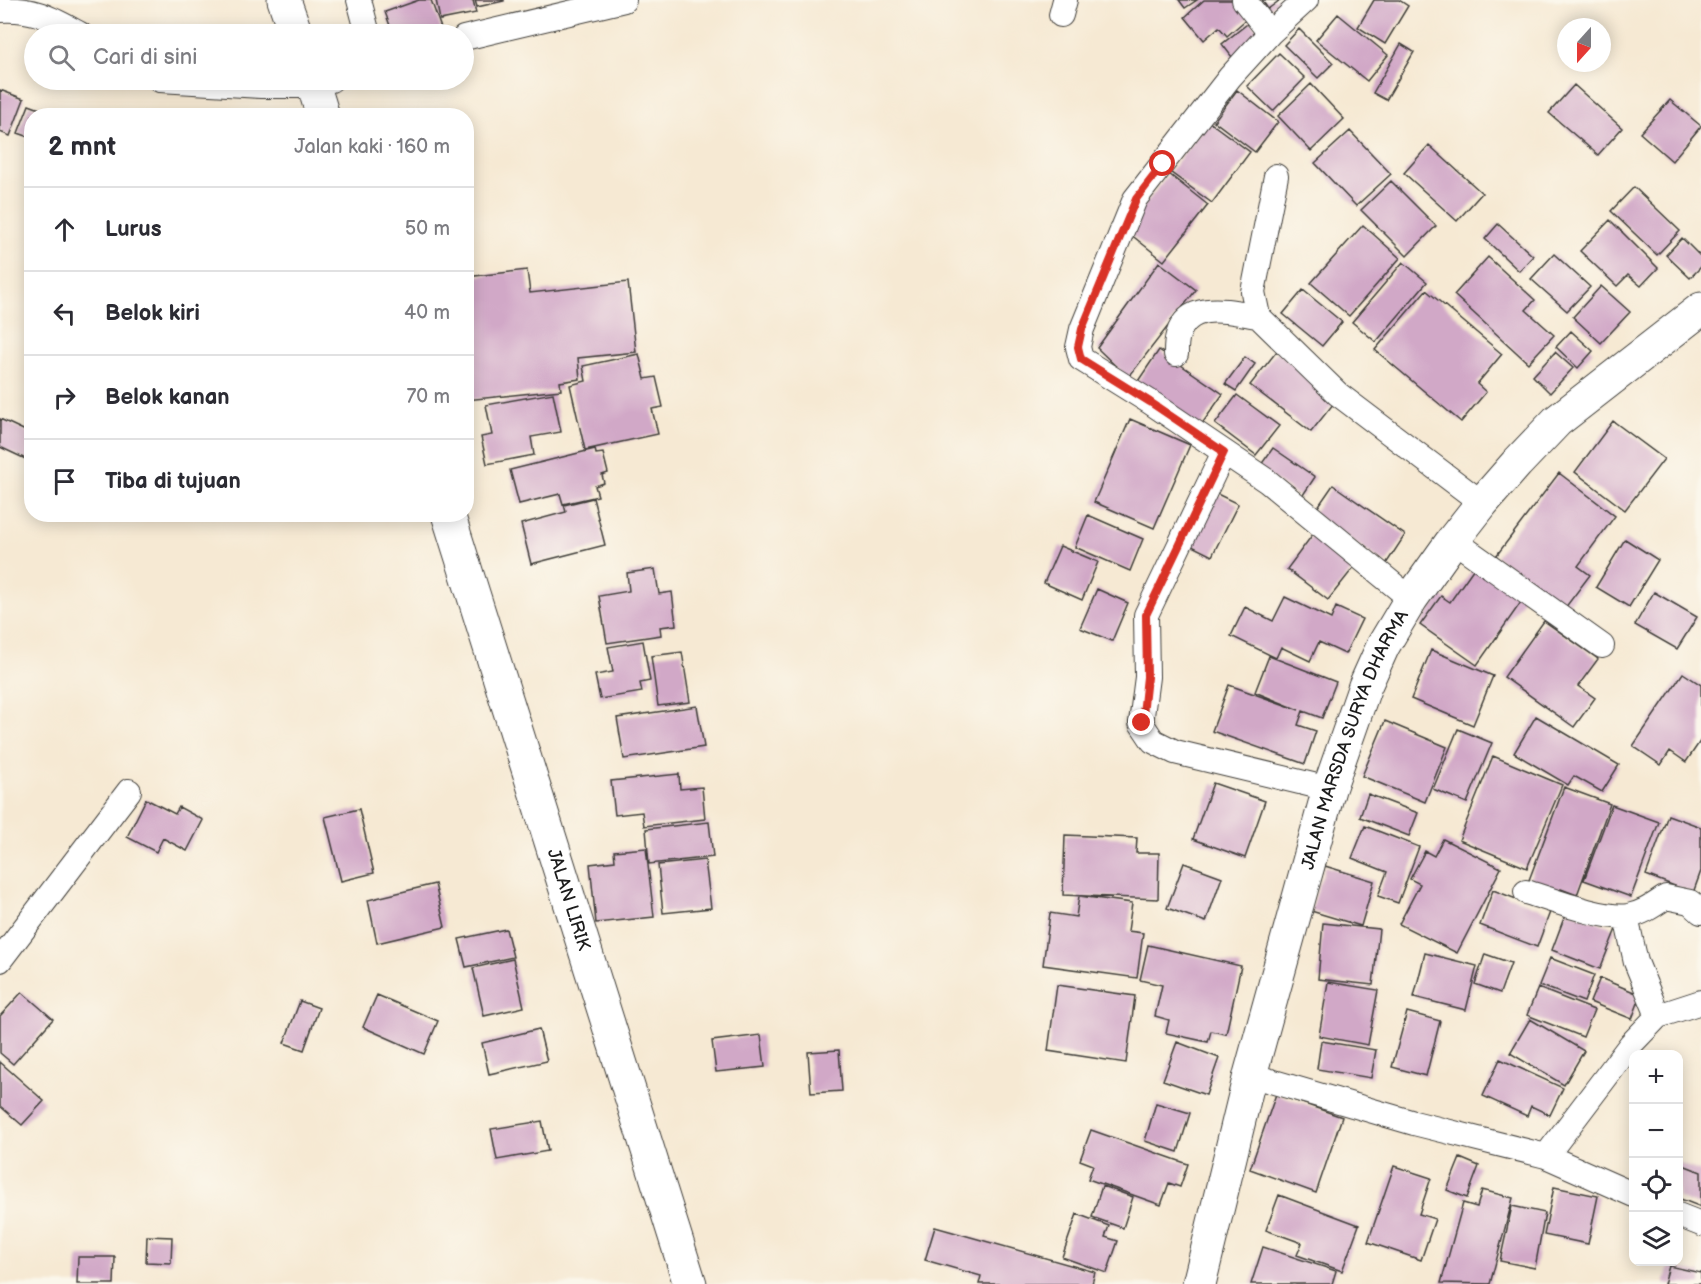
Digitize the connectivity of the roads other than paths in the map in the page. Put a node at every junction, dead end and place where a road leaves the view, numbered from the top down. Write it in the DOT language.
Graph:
graph roads {
  1 [pos="284,0"];
  2 [pos="358,0"];
  3 [pos="624,0"];
  4 [pos="1244,0"];
  5 [pos="1306,0"];
  6 [pos="0,10"];
  7 [pos="60,24"];
  8 [pos="292,24"];
  9 [pos="365,24"];
  10 [pos="1270,33"];
  11 [pos="474,36"];
  12 [pos="1276,176"];
  13 [pos="1258,316"];
  14 [pos="1698,316"];
  15 [pos="1176,354"];
  16 [pos="1224,452"];
  17 [pos="1482,503"];
  18 [pos="451,522"];
  19 [pos="1453,540"];
  20 [pos="1411,599"];
  21 [pos="1602,646"];
  22 [pos="1329,789"];
  23 [pos="129,791"];
  24 [pos="1526,892"];
  25 [pos="1701,912"];
  26 [pos="1626,917"];
  27 [pos="0,960"];
  28 [pos="1701,1002"];
  29 [pos="1658,1016"];
  30 [pos="1250,1075"];
  31 [pos="1546,1156"];
  32 [pos="1629,1193"];
  33 [pos="1683,1217"];
  34 [pos="1701,1224"];
  35 [pos="690,1284"];
  36 [pos="1199,1284"];
  1 -- 8 [label="main road"];
  2 -- 9 [label="street"];
  3 -- 11 [label="street"];
  4 -- 10 [label="street"];
  5 -- 10 [label="street"];
  6 -- 7 [label="street"];
  10 -- 16 [label="street"];
  12 -- 13 [label="street"];
  13 -- 15 [label="street"];
  13 -- 17 [label="street"];
  14 -- 17 [label="main road, JALAN MARSDA SURYA DHARMA"];
  16 -- 20 [label="street"];
  16 -- 22 [label="street"];
  17 -- 19 [label="main road, JALAN MARSDA SURYA DHARMA"];
  18 -- 35 [label="main road, JALAN LIRIK"];
  19 -- 20 [label="main road, JALAN MARSDA SURYA DHARMA"];
  19 -- 21 [label="street"];
  20 -- 22 [label="main road, JALAN MARSDA SURYA DHARMA"];
  22 -- 30 [label="main road, JALAN MARSDA SURYA DHARMA"];
  23 -- 27 [label="street"];
  24 -- 26 [label="street"];
  25 -- 26 [label="street"];
  26 -- 29 [label="street"];
  28 -- 29 [label="street"];
  29 -- 31 [label="street"];
  30 -- 31 [label="street"];
  30 -- 36 [label="main road, JALAN MARSDA SURYA DHARMA"];
  31 -- 32 [label="street"];
  33 -- 34 [label="street"];
}
